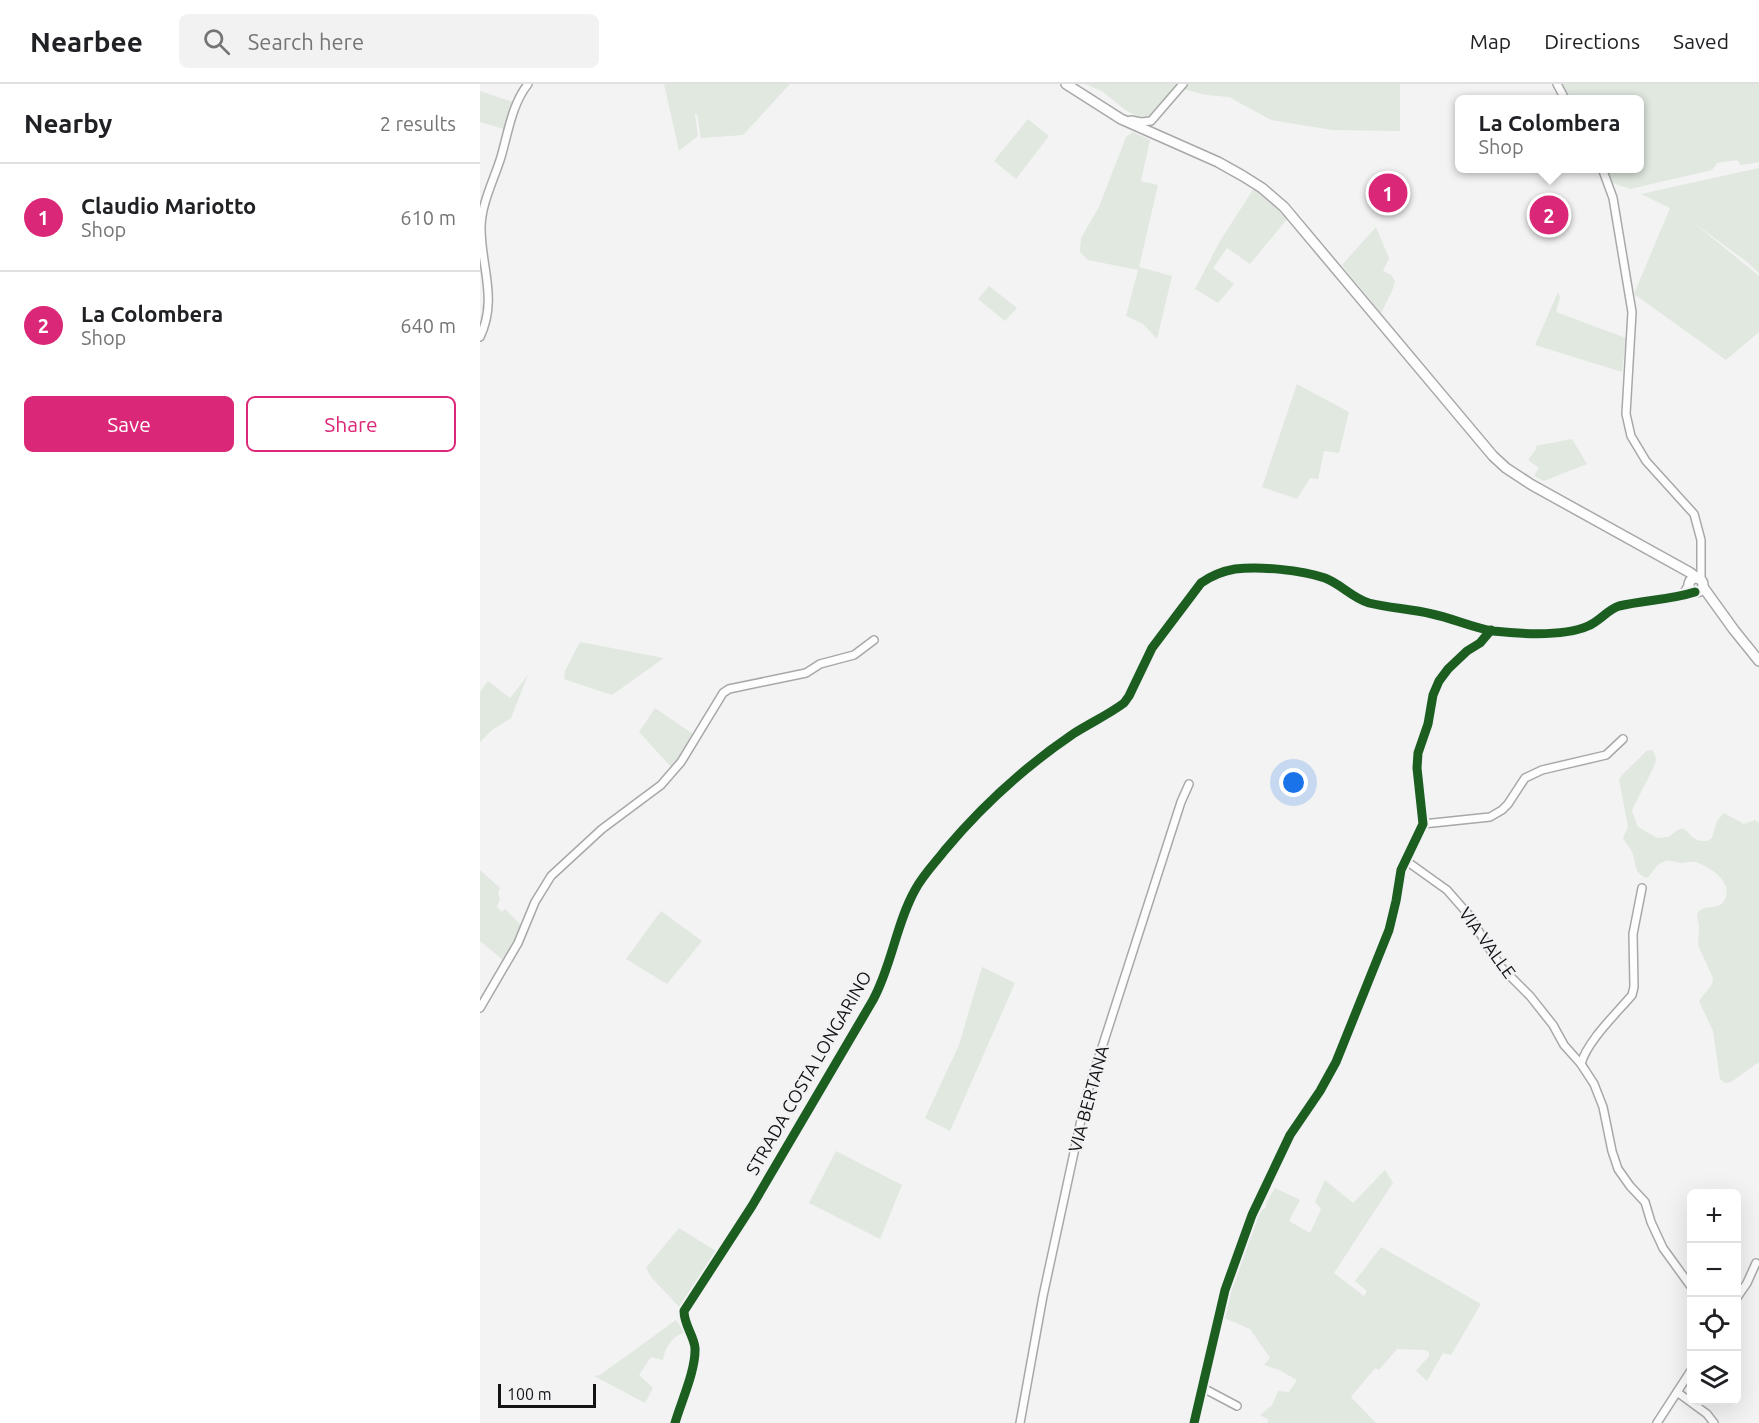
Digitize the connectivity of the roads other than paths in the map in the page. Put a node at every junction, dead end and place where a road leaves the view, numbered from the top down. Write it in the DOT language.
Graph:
graph roads {
  1 [pos="528,84"];
  2 [pos="1066,84"];
  3 [pos="1183,84"];
  4 [pos="1121,119"];
  5 [pos="1604,173"];
  6 [pos="480,337"];
  7 [pos="1696,586"];
  8 [pos="1491,630"];
  9 [pos="873,640"];
  10 [pos="1759,660"];
  11 [pos="1623,740"];
  12 [pos="1189,784"];
  13 [pos="1423,824"];
  14 [pos="1405,860"];
  15 [pos="1642,888"];
  16 [pos="480,1008"];
  17 [pos="1581,1064"];
  18 [pos="1756,1263"];
  19 [pos="1687,1281"];
  20 [pos="1738,1297"];
  21 [pos="1687,1377"];
  22 [pos="1203,1388"];
  23 [pos="1677,1392"];
  24 [pos="1237,1406"];
  25 [pos="675,1423"];
  26 [pos="1020,1423"];
  27 [pos="1194,1423"];
  28 [pos="1657,1423"];
  29 [pos="1714,1423"];
  1 -- 6 [label="street"];
  2 -- 4 [label="street"];
  3 -- 4 [label="street"];
  4 -- 7 [label="street"];
  5 -- 7 [label="street"];
  7 -- 8 [label="street, STRADA COSTA LONGARINO"];
  7 -- 10 [label="street"];
  8 -- 13 [label="street"];
  8 -- 25 [label="street, STRADA COSTA LONGARINO"];
  9 -- 16 [label="street"];
  11 -- 13 [label="street"];
  12 -- 26 [label="street, VIA BERTANA"];
  13 -- 14 [label="street"];
  14 -- 17 [label="street, VIA VALLE"];
  14 -- 22 [label="street"];
  15 -- 17 [label="street"];
  17 -- 19 [label="street, VIA VALLE"];
  18 -- 20 [label="street"];
  21 -- 23 [label="street"];
  22 -- 24 [label="street"];
  22 -- 27 [label="street"];
  23 -- 28 [label="street"];
  23 -- 29 [label="street"];
}
